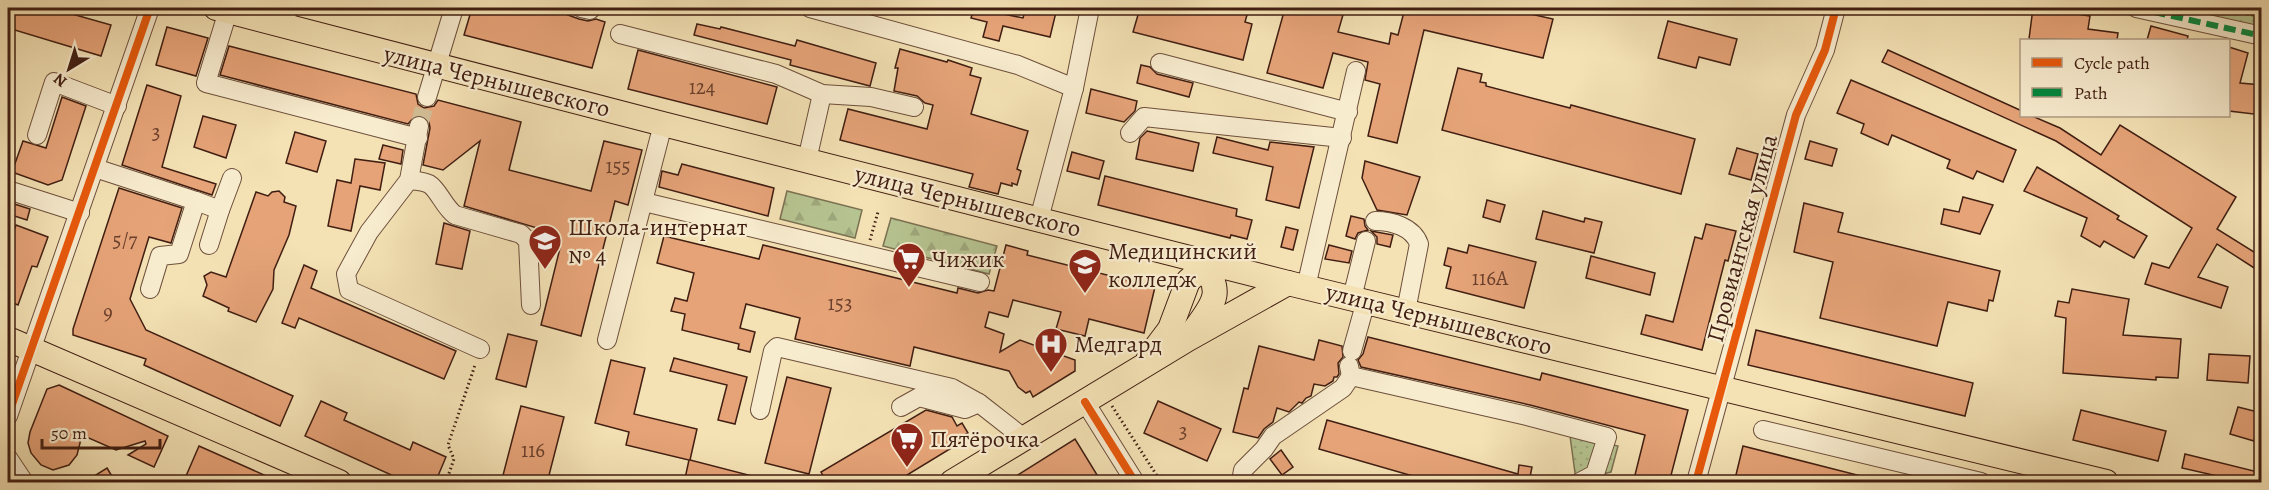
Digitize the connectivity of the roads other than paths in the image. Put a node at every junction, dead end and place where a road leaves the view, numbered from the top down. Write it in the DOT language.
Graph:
graph roads {
  1 [pos="150,8"];
  2 [pos="454,8"];
  3 [pos="810,8"];
  4 [pos="1090,8"];
  5 [pos="1836,8"];
  6 [pos="2136,8"];
  7 [pos="222,9"];
  8 [pos="286,17"];
  9 [pos="620,33"];
  10 [pos="2262,36"];
  11 [pos="1160,63"];
  12 [pos="435,65"];
  13 [pos="1356,71"];
  14 [pos="1074,88"];
  15 [pos="822,93"];
  16 [pos="428,97"];
  17 [pos="117,106"];
  18 [pos="914,107"];
  19 [pos="1348,112"];
  20 [pos="663,124"];
  21 [pos="1130,133"];
  22 [pos="36,135"];
  23 [pos="1342,138"];
  24 [pos="807,160"];
  25 [pos="95,168"];
  26 [pos="232,178"];
  27 [pos="409,180"];
  28 [pos="8,190"];
  29 [pos="196,201"];
  30 [pos="644,202"];
  31 [pos="220,210"];
  32 [pos="80,213"];
  33 [pos="1039,219"];
  34 [pos="1375,221"];
  35 [pos="1366,241"];
  36 [pos="209,245"];
  37 [pos="1212,266"];
  38 [pos="980,282"];
  39 [pos="1297,285"];
  40 [pos="150,289"];
  41 [pos="1359,300"];
  42 [pos="531,305"];
  43 [pos="1406,311"];
  44 [pos="8,339"];
  45 [pos="1188,339"];
  46 [pos="607,340"];
  47 [pos="480,349"];
  48 [pos="32,350"];
  49 [pos="1351,365"];
  50 [pos="1138,370"];
  51 [pos="1720,388"];
  52 [pos="1094,397"];
  53 [pos="979,403"];
  54 [pos="901,407"];
  55 [pos="760,410"];
  56 [pos="8,416"];
  57 [pos="1763,430"];
  58 [pos="1025,439"];
  59 [pos="8,458"];
  60 [pos="1918,475"];
  61 [pos="24,483"];
  62 [pos="339,483"];
  63 [pos="952,483"];
  64 [pos="1135,483"];
  65 [pos="1240,483"];
  66 [pos="1580,483"];
  67 [pos="1696,483"];
  68 [pos="1980,483"];
  69 [pos="2106,483"];
  1 -- 17 [label="street"];
  2 -- 12 [label="street"];
  3 -- 14 [label="street"];
  4 -- 14 [label="street"];
  5 -- 51 [label="street, Провиантская улица"];
  6 -- 10 [label="street"];
  7 -- 8 [label="main road, улица Чернышевского"];
  7 -- 27 [label="street"];
  8 -- 12 [label="main road, улица Чернышевского"];
  9 -- 15 [label="street"];
  11 -- 19 [label="street"];
  12 -- 16 [label="street"];
  12 -- 20 [label="main road, улица Чернышевского"];
  13 -- 19 [label="street"];
  14 -- 33 [label="street"];
  15 -- 18 [label="street"];
  15 -- 24 [label="street"];
  17 -- 22 [label="street"];
  17 -- 25 [label="street"];
  19 -- 23 [label="street"];
  20 -- 24 [label="main road, улица Чернышевского"];
  20 -- 30 [label="street"];
  21 -- 23 [label="street"];
  23 -- 39 [label="street"];
  24 -- 33 [label="main road, улица Чернышевского"];
  25 -- 29 [label="street"];
  25 -- 32 [label="street"];
  26 -- 31 [label="street"];
  27 -- 42 [label="street"];
  27 -- 47 [label="street"];
  28 -- 32 [label="street"];
  29 -- 31 [label="street"];
  29 -- 40 [label="street"];
  30 -- 38 [label="street"];
  30 -- 46 [label="street"];
  31 -- 36 [label="street"];
  32 -- 48 [label="street"];
  33 -- 37 [label="main road, улица Чернышевского"];
  34 -- 43 [label="street"];
  35 -- 41 [label="street"];
  37 -- 39 [label="main road, улица Чернышевского"];
  37 -- 45 [label="main road"];
  37 -- 50 [label="main road"];
  39 -- 41 [label="main road, улица Чернышевского"];
  39 -- 45 [label="main road"];
  41 -- 43 [label="main road, улица Чернышевского"];
  41 -- 49 [label="street"];
  43 -- 51 [label="main road, улица Чернышевского"];
  44 -- 48 [label="main road"];
  45 -- 50 [label="main road"];
  48 -- 56 [label="street"];
  48 -- 62 [label="main road"];
  49 -- 65 [label="street"];
  49 -- 66 [label="street"];
  50 -- 52 [label="main road"];
  51 -- 67 [label="street, Провиантская улица"];
  51 -- 69 [label="main road, улица Чернышевского"];
  52 -- 58 [label="main road"];
  52 -- 64 [label="street"];
  53 -- 54 [label="street"];
  53 -- 55 [label="street"];
  53 -- 58 [label="street"];
  57 -- 60 [label="street"];
  58 -- 63 [label="main road"];
  59 -- 61 [label="street"];
  60 -- 68 [label="street"];
}
